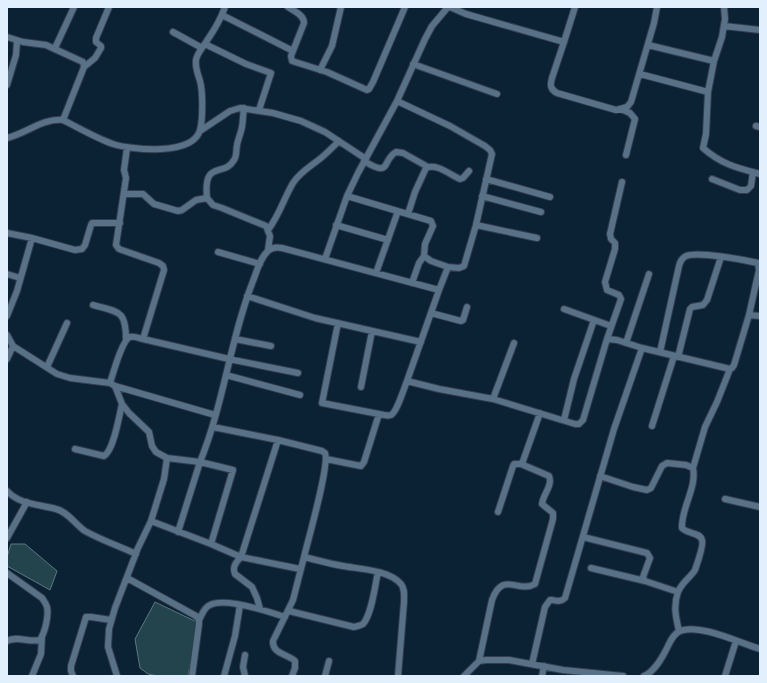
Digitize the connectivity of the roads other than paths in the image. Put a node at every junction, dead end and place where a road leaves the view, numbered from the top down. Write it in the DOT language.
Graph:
graph roads {
  1 [pos="74,7"];
  2 [pos="109,7"];
  3 [pos="225,7"];
  4 [pos="288,7"];
  5 [pos="341,7"];
  6 [pos="405,7"];
  7 [pos="449,7"];
  8 [pos="575,7"];
  9 [pos="657,7"];
  10 [pos="724,7"];
  11 [pos="222,15"];
  12 [pos="724,26"];
  13 [pos="760,30"];
  14 [pos="173,32"];
  15 [pos="7,37"];
  16 [pos="17,41"];
  17 [pos="564,42"];
  18 [pos="648,45"];
  19 [pos="203,46"];
  20 [pos="55,48"];
  21 [pos="293,51"];
  22 [pos="714,61"];
  23 [pos="414,64"];
  24 [pos="84,67"];
  25 [pos="320,70"];
  26 [pos="640,74"];
  27 [pos="7,85"];
  28 [pos="708,92"];
  29 [pos="496,94"];
  30 [pos="397,101"];
  31 [pos="244,108"];
  32 [pos="621,109"];
  33 [pos="259,110"];
  34 [pos="63,120"];
  35 [pos="200,131"];
  36 [pos="7,138"];
  37 [pos="339,141"];
  38 [pos="127,148"];
  39 [pos="626,155"];
  40 [pos="365,160"];
  41 [pos="428,166"];
  42 [pos="469,170"];
  43 [pos="753,172"];
  44 [pos="760,174"];
  45 [pos="486,179"];
  46 [pos="712,179"];
  47 [pos="622,182"];
  48 [pos="124,194"];
  49 [pos="347,196"];
  50 [pos="482,196"];
  51 [pos="550,197"];
  52 [pos="207,198"];
  53 [pos="398,211"];
  54 [pos="541,212"];
  55 [pos="408,214"];
  56 [pos="120,224"];
  57 [pos="336,225"];
  58 [pos="476,225"];
  59 [pos="268,230"];
  60 [pos="7,232"];
  61 [pos="32,238"];
  62 [pos="537,238"];
  63 [pos="388,240"];
  64 [pos="268,250"];
  65 [pos="218,252"];
  66 [pos="424,256"];
  67 [pos="721,257"];
  68 [pos="325,259"];
  69 [pos="260,264"];
  70 [pos="448,266"];
  71 [pos="376,273"];
  72 [pos="7,274"];
  73 [pos="648,274"];
  74 [pos="20,278"];
  75 [pos="412,283"];
  76 [pos="439,290"];
  77 [pos="247,296"];
  78 [pos="93,304"];
  79 [pos="467,307"];
  80 [pos="564,309"];
  81 [pos="431,313"];
  82 [pos="749,315"];
  83 [pos="7,316"];
  84 [pos="760,316"];
  85 [pos="594,320"];
  86 [pos="67,322"];
  87 [pos="338,324"];
  88 [pos="611,326"];
  89 [pos="372,331"];
  90 [pos="7,335"];
  91 [pos="143,339"];
  92 [pos="234,339"];
  93 [pos="607,339"];
  94 [pos="126,340"];
  95 [pos="421,342"];
  96 [pos="514,343"];
  97 [pos="626,343"];
  98 [pos="13,346"];
  99 [pos="271,346"];
  100 [pos="642,348"];
  101 [pos="660,352"];
  102 [pos="676,356"];
  103 [pos="7,359"];
  104 [pos="230,359"];
  105 [pos="47,367"];
  106 [pos="730,369"];
  107 [pos="298,373"];
  108 [pos="226,376"];
  109 [pos="407,381"];
  110 [pos="113,385"];
  111 [pos="361,388"];
  112 [pos="300,395"];
  113 [pos="493,399"];
  114 [pos="122,404"];
  115 [pos="540,413"];
  116 [pos="379,414"];
  117 [pos="215,415"];
  118 [pos="564,420"];
  119 [pos="652,426"];
  120 [pos="213,427"];
  121 [pos="278,440"];
  122 [pos="75,449"];
  123 [pos="167,458"];
  124 [pos="326,459"];
  125 [pos="200,462"];
  126 [pos="521,464"];
  127 [pos="693,468"];
  128 [pos="600,476"];
  129 [pos="7,491"];
  130 [pos="725,499"];
  131 [pos="27,502"];
  132 [pos="760,507"];
  133 [pos="498,512"];
  134 [pos="151,522"];
  135 [pos="178,532"];
  136 [pos="583,537"];
  137 [pos="7,538"];
  138 [pos="211,544"];
  139 [pos="136,554"];
  140 [pos="241,557"];
  141 [pos="304,557"];
  142 [pos="591,568"];
  143 [pos="300,569"];
  144 [pos="378,572"];
  145 [pos="7,573"];
  146 [pos="7,578"];
  147 [pos="127,578"];
  148 [pos="16,580"];
  149 [pos="645,581"];
  150 [pos="678,592"];
  151 [pos="240,605"];
  152 [pos="260,609"];
  153 [pos="289,611"];
  154 [pos="285,617"];
  155 [pos="112,620"];
  156 [pos="199,620"];
  157 [pos="679,631"];
  158 [pos="42,636"];
  159 [pos="7,641"];
  160 [pos="736,641"];
  161 [pos="760,649"];
  162 [pos="246,655"];
  163 [pos="329,661"];
  164 [pos="479,661"];
  165 [pos="532,664"];
  166 [pos="544,666"];
  167 [pos="579,674"];
  168 [pos="32,676"];
  169 [pos="73,676"];
  170 [pos="117,676"];
  171 [pos="192,676"];
  172 [pos="224,676"];
  173 [pos="245,676"];
  174 [pos="292,676"];
  175 [pos="325,676"];
  176 [pos="398,676"];
  177 [pos="464,676"];
  178 [pos="542,676"];
  179 [pos="615,676"];
  180 [pos="623,676"];
  181 [pos="644,676"];
  182 [pos="725,676"];
  1 -- 20 [label="street"];
  2 -- 24 [label="street"];
  3 -- 11 [label="street"];
  4 -- 21 [label="street"];
  5 -- 25 [label="street"];
  6 -- 25 [label="street"];
  7 -- 17 [label="street"];
  7 -- 23 [label="street"];
  8 -- 17 [label="street"];
  9 -- 18 [label="street"];
  10 -- 12 [label="street"];
  11 -- 19 [label="street"];
  11 -- 21 [label="street"];
  12 -- 13 [label="street"];
  12 -- 22 [label="street"];
  14 -- 19 [label="street"];
  15 -- 16 [label="street"];
  16 -- 20 [label="street"];
  16 -- 27 [label="street"];
  17 -- 32 [label="street"];
  18 -- 22 [label="street"];
  18 -- 26 [label="street"];
  19 -- 33 [label="street"];
  19 -- 35 [label="street"];
  20 -- 24 [label="street"];
  21 -- 25 [label="street"];
  22 -- 28 [label="street"];
  23 -- 29 [label="street"];
  23 -- 30 [label="street"];
  24 -- 34 [label="street"];
  26 -- 28 [label="street"];
  26 -- 32 [label="street"];
  28 -- 43 [label="street"];
  30 -- 40 [label="street"];
  30 -- 45 [label="street"];
  31 -- 33 [label="street"];
  31 -- 35 [label="street"];
  31 -- 52 [label="street"];
  32 -- 39 [label="street"];
  33 -- 37 [label="street"];
  34 -- 36 [label="street"];
  34 -- 38 [label="street"];
  35 -- 38 [label="street"];
  37 -- 40 [label="street"];
  37 -- 59 [label="street"];
  38 -- 48 [label="street"];
  40 -- 41 [label="street"];
  40 -- 49 [label="street"];
  41 -- 42 [label="street"];
  41 -- 55 [label="street"];
  43 -- 44 [label="street"];
  43 -- 46 [label="street"];
  45 -- 50 [label="street"];
  45 -- 51 [label="street"];
  47 -- 88 [label="street"];
  48 -- 52 [label="street"];
  48 -- 56 [label="street"];
  49 -- 53 [label="street"];
  49 -- 57 [label="street"];
  50 -- 54 [label="street"];
  50 -- 58 [label="street"];
  52 -- 59 [label="street"];
  53 -- 55 [label="street"];
  53 -- 63 [label="street"];
  55 -- 66 [label="street"];
  56 -- 61 [label="street"];
  56 -- 91 [label="street"];
  57 -- 63 [label="street"];
  57 -- 68 [label="street"];
  58 -- 62 [label="street"];
  58 -- 70 [label="street"];
  59 -- 64 [label="street"];
  60 -- 61 [label="street"];
  61 -- 74 [label="street"];
  63 -- 71 [label="street"];
  64 -- 68 [label="street"];
  64 -- 69 [label="street"];
  65 -- 69 [label="street"];
  66 -- 70 [label="street"];
  66 -- 75 [label="street"];
  67 -- 82 [label="street"];
  67 -- 101 [label="street"];
  67 -- 102 [label="street"];
  68 -- 71 [label="street"];
  69 -- 77 [label="street"];
  70 -- 76 [label="street"];
  71 -- 75 [label="street"];
  72 -- 74 [label="street"];
  73 -- 97 [label="street"];
  74 -- 83 [label="street"];
  75 -- 76 [label="street"];
  76 -- 81 [label="street"];
  77 -- 87 [label="street"];
  77 -- 92 [label="street"];
  78 -- 94 [label="street"];
  79 -- 81 [label="street"];
  80 -- 85 [label="street"];
  81 -- 95 [label="street"];
  82 -- 84 [label="street"];
  82 -- 106 [label="street"];
  85 -- 88 [label="street"];
  85 -- 118 [label="street"];
  86 -- 105 [label="street"];
  87 -- 89 [label="street"];
  87 -- 116 [label="street"];
  88 -- 93 [label="street"];
  89 -- 95 [label="street"];
  89 -- 111 [label="street"];
  90 -- 98 [label="street"];
  91 -- 94 [label="street"];
  91 -- 104 [label="street"];
  92 -- 99 [label="street"];
  92 -- 104 [label="street"];
  93 -- 97 [label="street"];
  93 -- 118 [label="street"];
  94 -- 110 [label="street"];
  95 -- 109 [label="street"];
  96 -- 113 [label="street"];
  97 -- 100 [label="street"];
  98 -- 103 [label="street"];
  98 -- 105 [label="street"];
  100 -- 101 [label="street"];
  100 -- 128 [label="street"];
  101 -- 102 [label="street"];
  102 -- 106 [label="street"];
  102 -- 119 [label="street"];
  104 -- 107 [label="street"];
  104 -- 108 [label="street"];
  105 -- 110 [label="street"];
  106 -- 127 [label="street"];
  108 -- 112 [label="street"];
  108 -- 117 [label="street"];
  109 -- 113 [label="street"];
  109 -- 116 [label="street"];
  110 -- 114 [label="street"];
  110 -- 117 [label="street"];
  113 -- 115 [label="street"];
  114 -- 122 [label="street"];
  114 -- 123 [label="street"];
  115 -- 118 [label="street"];
  115 -- 126 [label="street"];
  116 -- 124 [label="street"];
  117 -- 120 [label="street"];
  120 -- 121 [label="street"];
  120 -- 125 [label="street"];
  121 -- 124 [label="street"];
  121 -- 140 [label="street"];
  123 -- 125 [label="street"];
  123 -- 134 [label="street"];
  124 -- 141 [label="street"];
  125 -- 135 [label="street"];
  125 -- 138 [label="street"];
  126 -- 133 [label="street"];
  126 -- 164 [label="street"];
  127 -- 128 [label="street"];
  127 -- 150 [label="street"];
  128 -- 136 [label="street"];
  129 -- 131 [label="street"];
  130 -- 132 [label="street"];
  131 -- 137 [label="street"];
  131 -- 139 [label="street"];
  134 -- 135 [label="street"];
  134 -- 139 [label="street"];
  135 -- 138 [label="street"];
  136 -- 149 [label="street"];
  136 -- 165 [label="street"];
  138 -- 140 [label="street"];
  139 -- 147 [label="street"];
  140 -- 143 [label="street"];
  140 -- 152 [label="street"];
  141 -- 143 [label="street"];
  141 -- 144 [label="street"];
  142 -- 149 [label="street"];
  143 -- 153 [label="street"];
  144 -- 153 [label="street"];
  144 -- 176 [label="street"];
  145 -- 148 [label="street"];
  146 -- 148 [label="street"];
  147 -- 155 [label="street"];
  147 -- 156 [label="street"];
  148 -- 158 [label="street"];
  149 -- 150 [label="street"];
  150 -- 157 [label="street"];
  151 -- 152 [label="street"];
  151 -- 156 [label="street"];
  151 -- 172 [label="street"];
  152 -- 154 [label="street"];
  153 -- 154 [label="street"];
  154 -- 174 [label="street"];
  155 -- 169 [label="street"];
  155 -- 170 [label="street"];
  156 -- 171 [label="street"];
  157 -- 160 [label="street"];
  157 -- 181 [label="street"];
  158 -- 159 [label="street"];
  158 -- 168 [label="street"];
  160 -- 161 [label="street"];
  160 -- 182 [label="street"];
  162 -- 173 [label="street"];
  163 -- 175 [label="street"];
  164 -- 165 [label="street"];
  164 -- 177 [label="street"];
  165 -- 166 [label="street"];
  166 -- 167 [label="street"];
  166 -- 178 [label="street"];
  167 -- 179 [label="street"];
  179 -- 180 [label="street"];
}
